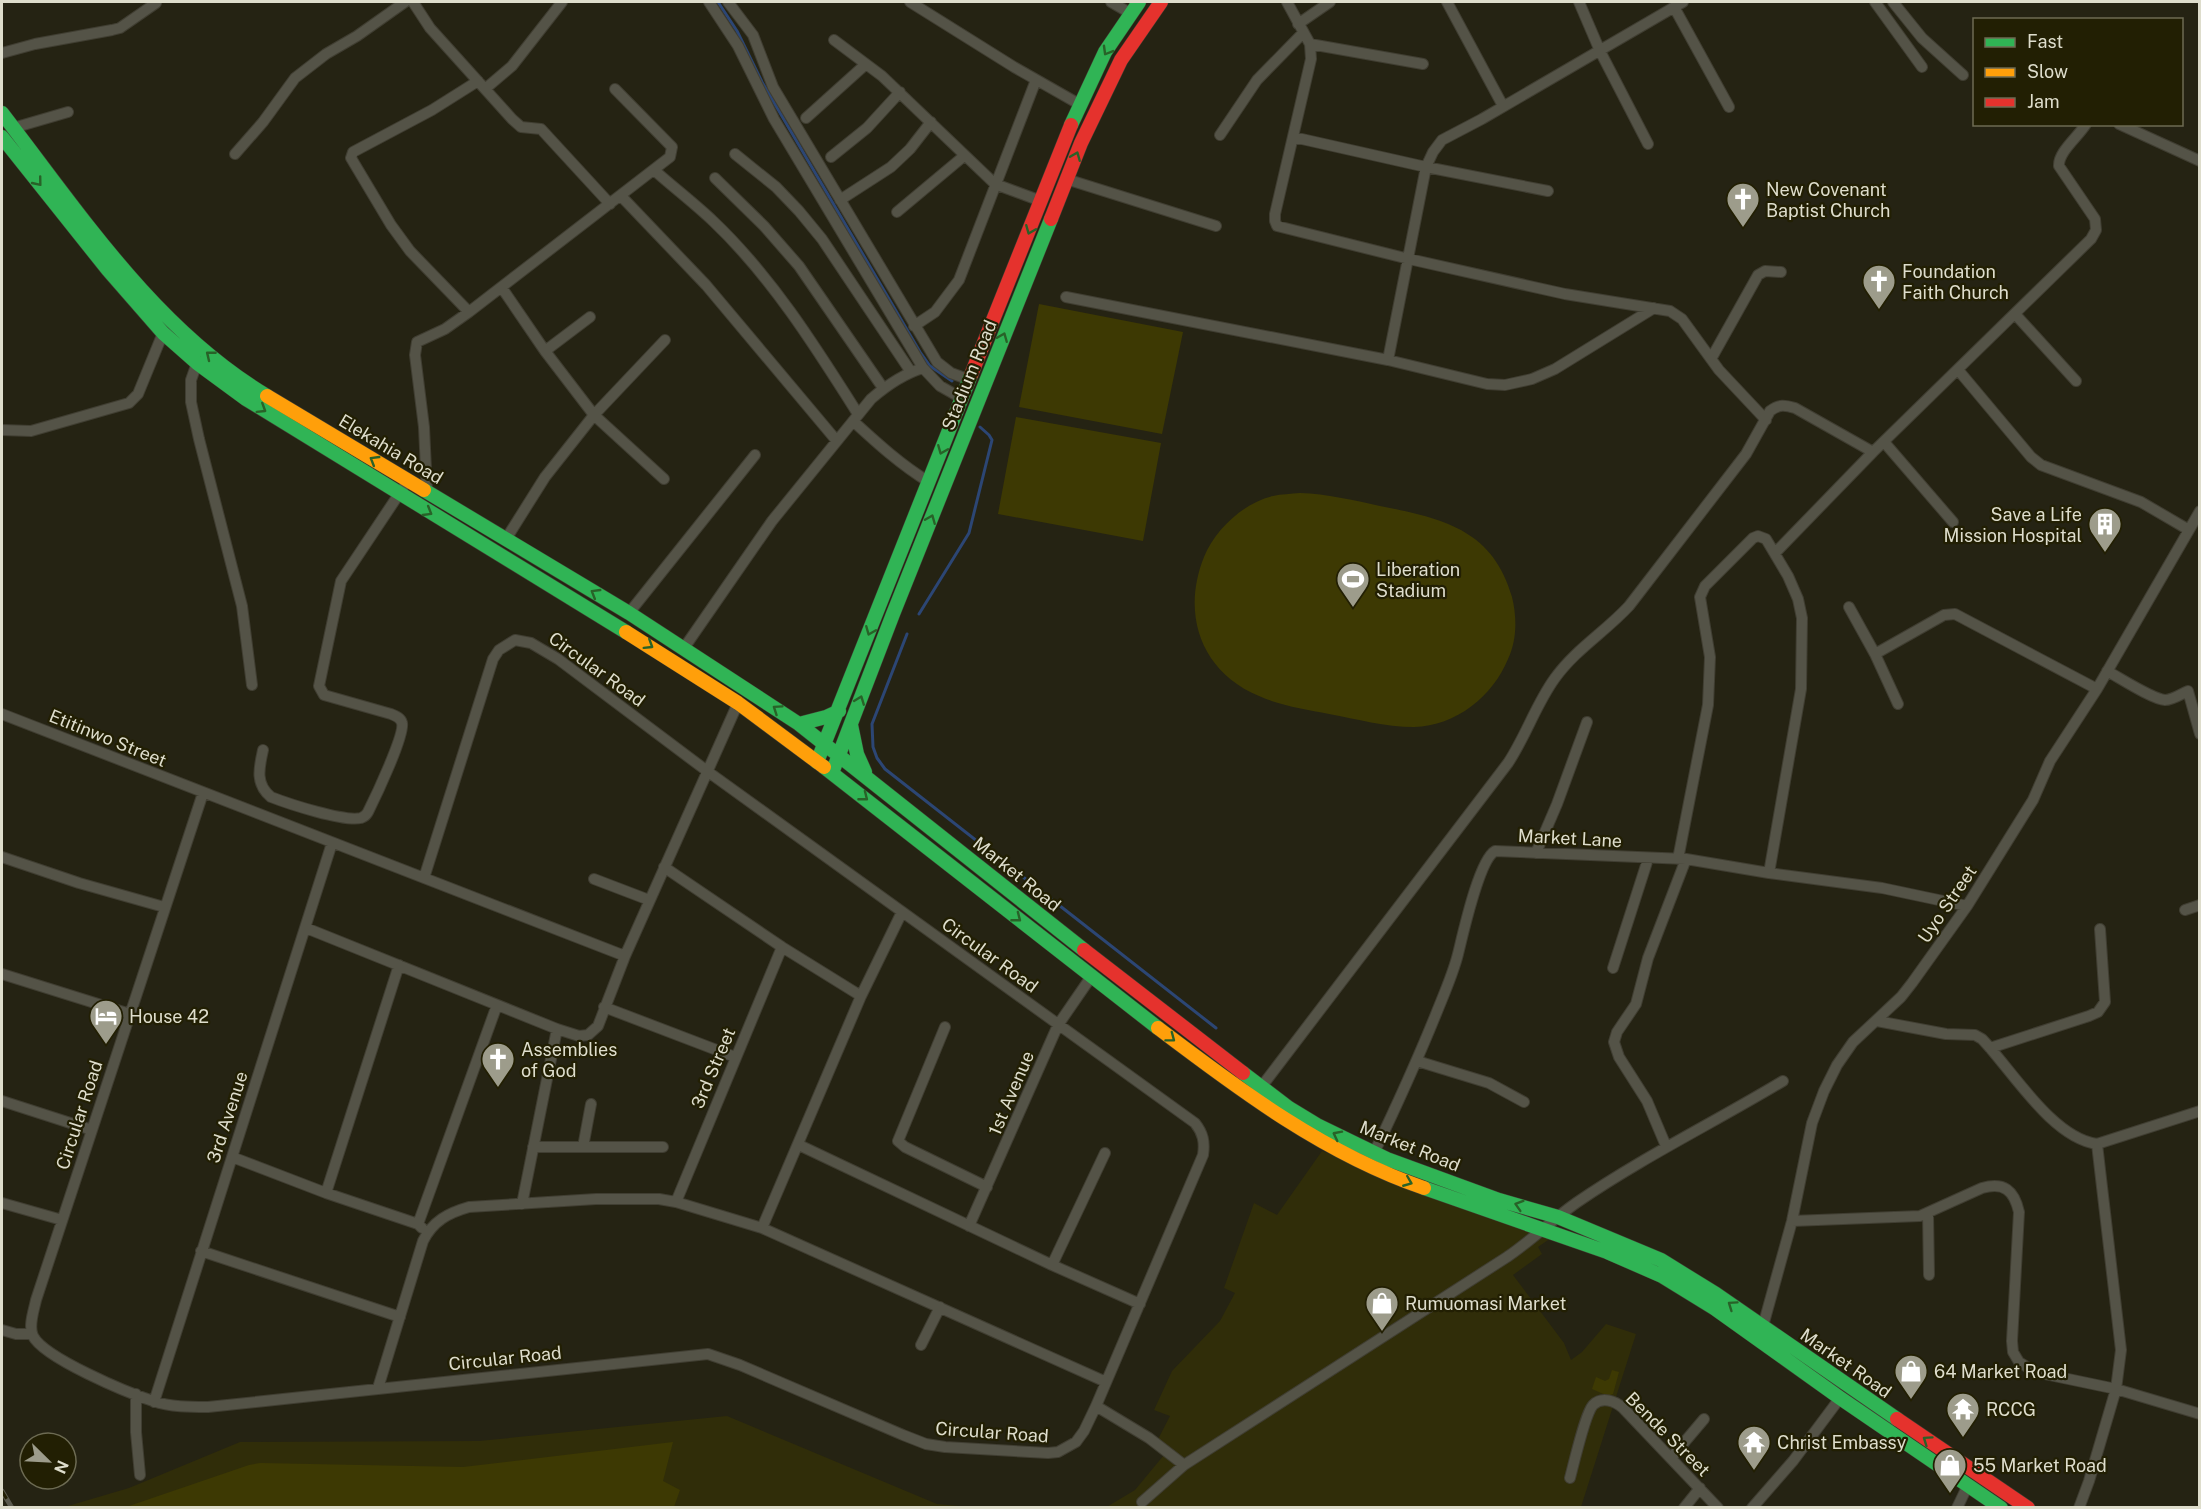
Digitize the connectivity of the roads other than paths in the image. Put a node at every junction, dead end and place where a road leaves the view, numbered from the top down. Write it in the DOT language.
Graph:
graph roads {
  1 [pos="405,2"];
  2 [pos="413,2"];
  3 [pos="562,2"];
  4 [pos="708,2"];
  5 [pos="728,2"];
  6 [pos="910,2"];
  7 [pos="1111,2"];
  8 [pos="1161,2"];
  9 [pos="1287,2"];
  10 [pos="1330,2"];
  11 [pos="1448,2"];
  12 [pos="1579,2"];
  13 [pos="1875,2"];
  14 [pos="1893,2"];
  15 [pos="156,3"];
  16 [pos="1679,4"];
  17 [pos="1134,7"];
  18 [pos="1301,28"];
  19 [pos="834,40"];
  20 [pos="1310,44"];
  21 [pos="1600,51"];
  22 [pos="2,53"];
  23 [pos="866,64"];
  24 [pos="1423,64"];
  25 [pos="1922,67"];
  26 [pos="1963,75"];
  27 [pos="1036,80"];
  28 [pos="482,85"];
  29 [pos="615,89"];
  30 [pos="900,93"];
  31 [pos="1079,104"];
  32 [pos="1503,106"];
  33 [pos="1729,107"];
  34 [pos="68,112"];
  35 [pos="2,113"];
  36 [pos="806,118"];
  37 [pos="931,122"];
  38 [pos="2084,126"];
  39 [pos="2123,126"];
  40 [pos="14,128"];
  41 [pos="1220,135"];
  42 [pos="2,137"];
  43 [pos="1293,137"];
  44 [pos="1648,144"];
  45 [pos="235,154"];
  46 [pos="735,154"];
  47 [pos="964,156"];
  48 [pos="831,157"];
  49 [pos="2199,161"];
  50 [pos="1426,167"];
  51 [pos="654,170"];
  52 [pos="715,178"];
  53 [pos="1066,179"];
  54 [pos="994,184"];
  55 [pos="1548,191"];
  56 [pos="621,196"];
  57 [pos="840,200"];
  58 [pos="1041,201"];
  59 [pos="610,204"];
  60 [pos="897,212"];
  61 [pos="1216,225"];
  62 [pos="1409,259"];
  63 [pos="1781,272"];
  64 [pos="502,288"];
  65 [pos="1066,297"];
  66 [pos="1654,308"];
  67 [pos="469,312"];
  68 [pos="2015,314"];
  69 [pos="590,317"];
  70 [pos="914,326"];
  71 [pos="163,333"];
  72 [pos="664,340"];
  73 [pos="545,351"];
  74 [pos="1711,359"];
  75 [pos="1388,360"];
  76 [pos="197,363"];
  77 [pos="923,368"];
  78 [pos="1959,371"];
  79 [pos="911,372"];
  80 [pos="970,380"];
  81 [pos="2076,381"];
  82 [pos="883,388"];
  83 [pos="963,399"];
  84 [pos="594,415"];
  85 [pos="856,417"];
  86 [pos="1766,420"];
  87 [pos="2,430"];
  88 [pos="836,440"];
  89 [pos="1884,442"];
  90 [pos="1873,452"];
  91 [pos="755,455"];
  92 [pos="664,479"];
  93 [pos="408,480"];
  94 [pos="929,482"];
  95 [pos="427,491"];
  96 [pos="398,494"];
  97 [pos="2199,511"];
  98 [pos="1953,522"];
  99 [pos="2188,530"];
  100 [pos="506,539"];
  101 [pos="1775,554"];
  102 [pos="1849,607"];
  103 [pos="629,613"];
  104 [pos="684,648"];
  105 [pos="1875,654"];
  106 [pos="2107,671"];
  107 [pos="252,685"];
  108 [pos="2097,689"];
  109 [pos="738,703"];
  110 [pos="1898,704"];
  111 [pos="839,711"];
  112 [pos="2,714"];
  113 [pos="1587,722"];
  114 [pos="799,724"];
  115 [pos="851,725"];
  116 [pos="2199,734"];
  117 [pos="825,743"];
  118 [pos="263,750"];
  119 [pos="840,755"];
  120 [pos="818,762"];
  121 [pos="707,771"];
  122 [pos="832,773"];
  123 [pos="867,776"];
  124 [pos="203,793"];
  125 [pos="332,843"];
  126 [pos="1536,853"];
  127 [pos="2,857"];
  128 [pos="1648,859"];
  129 [pos="1682,859"];
  130 [pos="664,867"];
  131 [pos="1769,873"];
  132 [pos="424,878"];
  133 [pos="594,879"];
  134 [pos="650,900"];
  135 [pos="2199,905"];
  136 [pos="1967,906"];
  137 [pos="164,907"];
  138 [pos="2185,910"];
  139 [pos="902,912"];
  140 [pos="306,928"];
  141 [pos="2100,928"];
  142 [pos="782,947"];
  143 [pos="625,956"];
  144 [pos="399,965"];
  145 [pos="1613,968"];
  146 [pos="2,974"];
  147 [pos="1091,977"];
  148 [pos="861,996"];
  149 [pos="497,1005"];
  150 [pos="604,1007"];
  151 [pos="130,1014"];
  152 [pos="1876,1021"];
  153 [pos="1058,1025"];
  154 [pos="945,1027"];
  155 [pos="557,1029"];
  156 [pos="1990,1048"];
  157 [pos="735,1057"];
  158 [pos="1417,1061"];
  159 [pos="1783,1081"];
  160 [pos="1262,1086"];
  161 [pos="1241,1091"];
  162 [pos="2,1101"];
  163 [pos="1524,1102"];
  164 [pos="591,1104"];
  165 [pos="2199,1111"];
  166 [pos="92,1130"];
  167 [pos="2097,1144"];
  168 [pos="799,1145"];
  169 [pos="1666,1146"];
  170 [pos="533,1147"];
  171 [pos="583,1147"];
  172 [pos="663,1147"];
  173 [pos="1105,1153"];
  174 [pos="1374,1153"];
  175 [pos="232,1157"];
  176 [pos="987,1187"];
  177 [pos="326,1193"];
  178 [pos="676,1202"];
  179 [pos="2,1203"];
  180 [pos="522,1204"];
  181 [pos="1928,1213"];
  182 [pos="1558,1217"];
  183 [pos="62,1220"];
  184 [pos="1792,1221"];
  185 [pos="418,1224"];
  186 [pos="969,1226"];
  187 [pos="762,1228"];
  188 [pos="1545,1229"];
  189 [pos="427,1233"];
  190 [pos="201,1251"];
  191 [pos="1052,1265"];
  192 [pos="1929,1275"];
  193 [pos="1140,1304"];
  194 [pos="940,1307"];
  195 [pos="400,1317"];
  196 [pos="1763,1326"];
  197 [pos="2,1330"];
  198 [pos="32,1334"];
  199 [pos="921,1345"];
  200 [pos="1106,1382"];
  201 [pos="378,1388"];
  202 [pos="2116,1389"];
  203 [pos="136,1394"];
  204 [pos="1840,1398"];
  205 [pos="154,1402"];
  206 [pos="1096,1406"];
  207 [pos="2199,1414"];
  208 [pos="1704,1419"];
  209 [pos="1671,1458"];
  210 [pos="1184,1465"];
  211 [pos="140,1475"];
  212 [pos="1569,1478"];
  213 [pos="1968,1485"];
  214 [pos="1700,1488"];
  215 [pos="1142,1502"];
  216 [pos="1684,1508"];
  217 [pos="1718,1508"];
  218 [pos="1752,1508"];
  219 [pos="1957,1508"];
  220 [pos="2001,1508"];
  221 [pos="2028,1508"];
  222 [pos="2079,1508"];
  1 -- 45 [label="street"];
  2 -- 28 [label="street"];
  3 -- 28 [label="street"];
  4 -- 77 [label="street"];
  5 -- 57 [label="street"];
  6 -- 27 [label="street"];
  7 -- 17 [label="street"];
  53 -- 8 [label="main road, Stadium Road, one-way"];
  9 -- 18 [label="street"];
  10 -- 18 [label="street"];
  11 -- 32 [label="street"];
  12 -- 21 [label="street"];
  13 -- 25 [label="street"];
  14 -- 26 [label="street"];
  15 -- 22 [label="street"];
  16 -- 21 [label="street"];
  16 -- 33 [label="street"];
  17 -- 31 [label="main road, Stadium Road, one-way"];
  18 -- 20 [label="street"];
  18 -- 41 [label="street"];
  19 -- 23 [label="street"];
  20 -- 24 [label="street"];
  20 -- 43 [label="street"];
  21 -- 32 [label="street"];
  21 -- 44 [label="street"];
  23 -- 30 [label="street"];
  23 -- 36 [label="street"];
  27 -- 31 [label="street"];
  27 -- 54 [label="street"];
  28 -- 59 [label="street"];
  28 -- 67 [label="street"];
  29 -- 51 [label="street"];
  30 -- 37 [label="street"];
  30 -- 48 [label="street"];
  31 -- 58 [label="main road, Stadium Road"];
  32 -- 50 [label="street"];
  34 -- 40 [label="street"];
  35 -- 40 [label="main road, Elekahia Road"];
  37 -- 47 [label="street"];
  37 -- 57 [label="street"];
  38 -- 68 [label="street"];
  39 -- 49 [label="street"];
  93 -- 40 [label="main road, Elekahia Road, one-way"];
  42 -- 71 [label="main road, Elekahia Road, one-way"];
  43 -- 50 [label="street"];
  43 -- 62 [label="street"];
  46 -- 79 [label="street"];
  47 -- 54 [label="street"];
  47 -- 60 [label="street"];
  50 -- 55 [label="street"];
  50 -- 62 [label="street"];
  51 -- 56 [label="street"];
  51 -- 85 [label="street"];
  52 -- 82 [label="street"];
  53 -- 61 [label="street"];
  115 -- 53 [label="main road, Stadium Road, one-way"];
  54 -- 58 [label="street"];
  54 -- 70 [label="street"];
  56 -- 59 [label="street"];
  56 -- 88 [label="street"];
  57 -- 70 [label="street"];
  58 -- 80 [label="main road, Stadium Road, one-way"];
  59 -- 64 [label="street"];
  62 -- 66 [label="street"];
  62 -- 75 [label="street"];
  63 -- 74 [label="street"];
  64 -- 67 [label="street"];
  64 -- 73 [label="street"];
  65 -- 75 [label="street"];
  66 -- 74 [label="street"];
  66 -- 75 [label="street"];
  67 -- 95 [label="street"];
  68 -- 78 [label="street"];
  68 -- 81 [label="street"];
  69 -- 73 [label="street"];
  70 -- 80 [label="street"];
  71 -- 76 [label="main road, Elekahia Road"];
  71 -- 87 [label="street"];
  72 -- 84 [label="street"];
  73 -- 84 [label="street"];
  74 -- 86 [label="street"];
  76 -- 96 [label="main road, Elekahia Road, one-way"];
  76 -- 107 [label="street"];
  77 -- 79 [label="street"];
  77 -- 83 [label="street"];
  78 -- 89 [label="street"];
  78 -- 99 [label="street"];
  79 -- 82 [label="street"];
  80 -- 83 [label="main road, Stadium Road"];
  82 -- 85 [label="street"];
  83 -- 94 [label="main road, Stadium Road, one-way"];
  84 -- 92 [label="street"];
  84 -- 100 [label="street"];
  85 -- 88 [label="street"];
  85 -- 94 [label="street"];
  86 -- 90 [label="street"];
  86 -- 160 [label="street"];
  88 -- 104 [label="street"];
  89 -- 90 [label="street"];
  89 -- 98 [label="street"];
  90 -- 101 [label="street"];
  91 -- 103 [label="street"];
  93 -- 95 [label="main road, Elekahia Road"];
  93 -- 96 [label="street"];
  94 -- 111 [label="main road, Stadium Road, one-way"];
  95 -- 100 [label="main road, Elekahia Road"];
  96 -- 109 [label="main road, Elekahia Road, one-way"];
  96 -- 118 [label="street"];
  97 -- 99 [label="street, Uyo Street"];
  99 -- 106 [label="street, Uyo Street"];
  103 -- 100 [label="main road, Elekahia Road, one-way"];
  101 -- 129 [label="street"];
  101 -- 131 [label="street"];
  102 -- 105 [label="street"];
  103 -- 104 [label="main road, Elekahia Road"];
  114 -- 104 [label="main road, Elekahia Road, one-way"];
  105 -- 108 [label="street"];
  105 -- 110 [label="street"];
  106 -- 108 [label="street, Uyo Street"];
  106 -- 116 [label="street"];
  108 -- 136 [label="street, Uyo Street"];
  109 -- 120 [label="main road, Elekahia Road"];
  109 -- 121 [label="street"];
  111 -- 114 [label="main road"];
  111 -- 117 [label="main road, Stadium Road"];
  112 -- 124 [label="street, Etitinwo Street"];
  113 -- 126 [label="street"];
  114 -- 117 [label="main road, Elekahia Road"];
  115 -- 119 [label="main road, Stadium Road"];
  115 -- 123 [label="main road"];
  117 -- 119 [label="main road, Market Road"];
  117 -- 120 [label="main road, Stadium Road"];
  119 -- 122 [label="main road, Stadium Road"];
  119 -- 123 [label="main road, Market Road"];
  120 -- 122 [label="main road, Market Road"];
  121 -- 130 [label="street"];
  121 -- 132 [label="street, Circular Road"];
  121 -- 139 [label="street, Circular Road"];
  122 -- 147 [label="main road, Market Road, one-way"];
  123 -- 160 [label="main road, Market Road"];
  124 -- 125 [label="street, Etitinwo Street"];
  124 -- 137 [label="street, Circular Road"];
  125 -- 132 [label="street, Etitinwo Street"];
  125 -- 140 [label="street, 3rd Avenue"];
  126 -- 128 [label="street, Market Lane"];
  126 -- 158 [label="street, Market Lane"];
  127 -- 137 [label="street"];
  128 -- 129 [label="street, Market Lane"];
  128 -- 145 [label="street"];
  129 -- 131 [label="street, Market Lane"];
  129 -- 169 [label="street"];
  130 -- 134 [label="street"];
  130 -- 142 [label="street"];
  131 -- 136 [label="street, Market Lane"];
  132 -- 143 [label="street, Etitinwo Street"];
  133 -- 134 [label="street"];
  134 -- 143 [label="street"];
  135 -- 138 [label="street"];
  136 -- 152 [label="street, Uyo Street"];
  137 -- 151 [label="street, Circular Road"];
  139 -- 148 [label="street"];
  139 -- 153 [label="street, Circular Road"];
  140 -- 144 [label="street"];
  140 -- 175 [label="street, 3rd Avenue"];
  141 -- 156 [label="street"];
  142 -- 148 [label="street"];
  142 -- 157 [label="street, 3rd Street"];
  143 -- 150 [label="street"];
  144 -- 149 [label="street"];
  144 -- 177 [label="street"];
  146 -- 151 [label="street"];
  147 -- 153 [label="street, 1st Avenue"];
  147 -- 161 [label="main road, Market Road, one-way"];
  148 -- 168 [label="street"];
  149 -- 155 [label="street"];
  149 -- 185 [label="street"];
  150 -- 155 [label="street"];
  150 -- 157 [label="street"];
  151 -- 166 [label="street, Circular Road"];
  152 -- 156 [label="street"];
  152 -- 184 [label="street, Uyo Street"];
  153 -- 176 [label="street, 1st Avenue"];
  153 -- 193 [label="street, Circular Road"];
  154 -- 176 [label="street"];
  155 -- 170 [label="street"];
  156 -- 167 [label="street"];
  157 -- 178 [label="street, 3rd Street"];
  158 -- 163 [label="street"];
  158 -- 174 [label="street, Market Lane"];
  159 -- 169 [label="street"];
  160 -- 161 [label="street"];
  174 -- 160 [label="main road, Market Road, one-way"];
  161 -- 188 [label="main road, Market Road, one-way"];
  162 -- 166 [label="street"];
  164 -- 171 [label="street"];
  165 -- 167 [label="street"];
  166 -- 183 [label="street, Circular Road"];
  167 -- 202 [label="street"];
  168 -- 186 [label="street"];
  168 -- 187 [label="street"];
  169 -- 182 [label="street"];
  170 -- 171 [label="street"];
  170 -- 180 [label="street"];
  171 -- 172 [label="street"];
  173 -- 191 [label="street"];
  182 -- 174 [label="main road, Market Road, one-way"];
  175 -- 177 [label="street"];
  175 -- 190 [label="street, 3rd Avenue"];
  176 -- 186 [label="street, 1st Avenue"];
  177 -- 185 [label="street"];
  178 -- 180 [label="street"];
  178 -- 187 [label="street"];
  179 -- 183 [label="street"];
  180 -- 189 [label="street"];
  181 -- 184 [label="street"];
  181 -- 192 [label="street"];
  181 -- 202 [label="street"];
  182 -- 188 [label="street"];
  196 -- 182 [label="main road, Market Road, one-way"];
  183 -- 198 [label="street, Circular Road"];
  184 -- 196 [label="street, Uyo Street"];
  185 -- 189 [label="street"];
  186 -- 191 [label="street"];
  187 -- 194 [label="street"];
  188 -- 204 [label="main road, Market Road"];
  188 -- 210 [label="street"];
  189 -- 195 [label="street"];
  190 -- 195 [label="street"];
  190 -- 205 [label="street, 3rd Avenue"];
  191 -- 193 [label="street"];
  193 -- 200 [label="street, Circular Road"];
  194 -- 199 [label="street"];
  194 -- 200 [label="street"];
  195 -- 201 [label="street"];
  221 -- 196 [label="main road, Market Road, one-way"];
  197 -- 198 [label="street"];
  198 -- 203 [label="street, Circular Road"];
  200 -- 206 [label="street, Circular Road"];
  201 -- 205 [label="street, Circular Road"];
  201 -- 206 [label="street, Circular Road"];
  202 -- 207 [label="street"];
  202 -- 222 [label="street"];
  203 -- 205 [label="street, Circular Road"];
  203 -- 211 [label="street"];
  204 -- 213 [label="main road, Market Road"];
  204 -- 218 [label="street"];
  206 -- 210 [label="street"];
  208 -- 209 [label="street"];
  209 -- 212 [label="street, Bende Street"];
  209 -- 214 [label="street, Bende Street"];
  210 -- 215 [label="street"];
  213 -- 219 [label="street"];
  213 -- 220 [label="main road, Market Road"];
  214 -- 216 [label="street"];
  214 -- 217 [label="street, Bende Street"];
}
